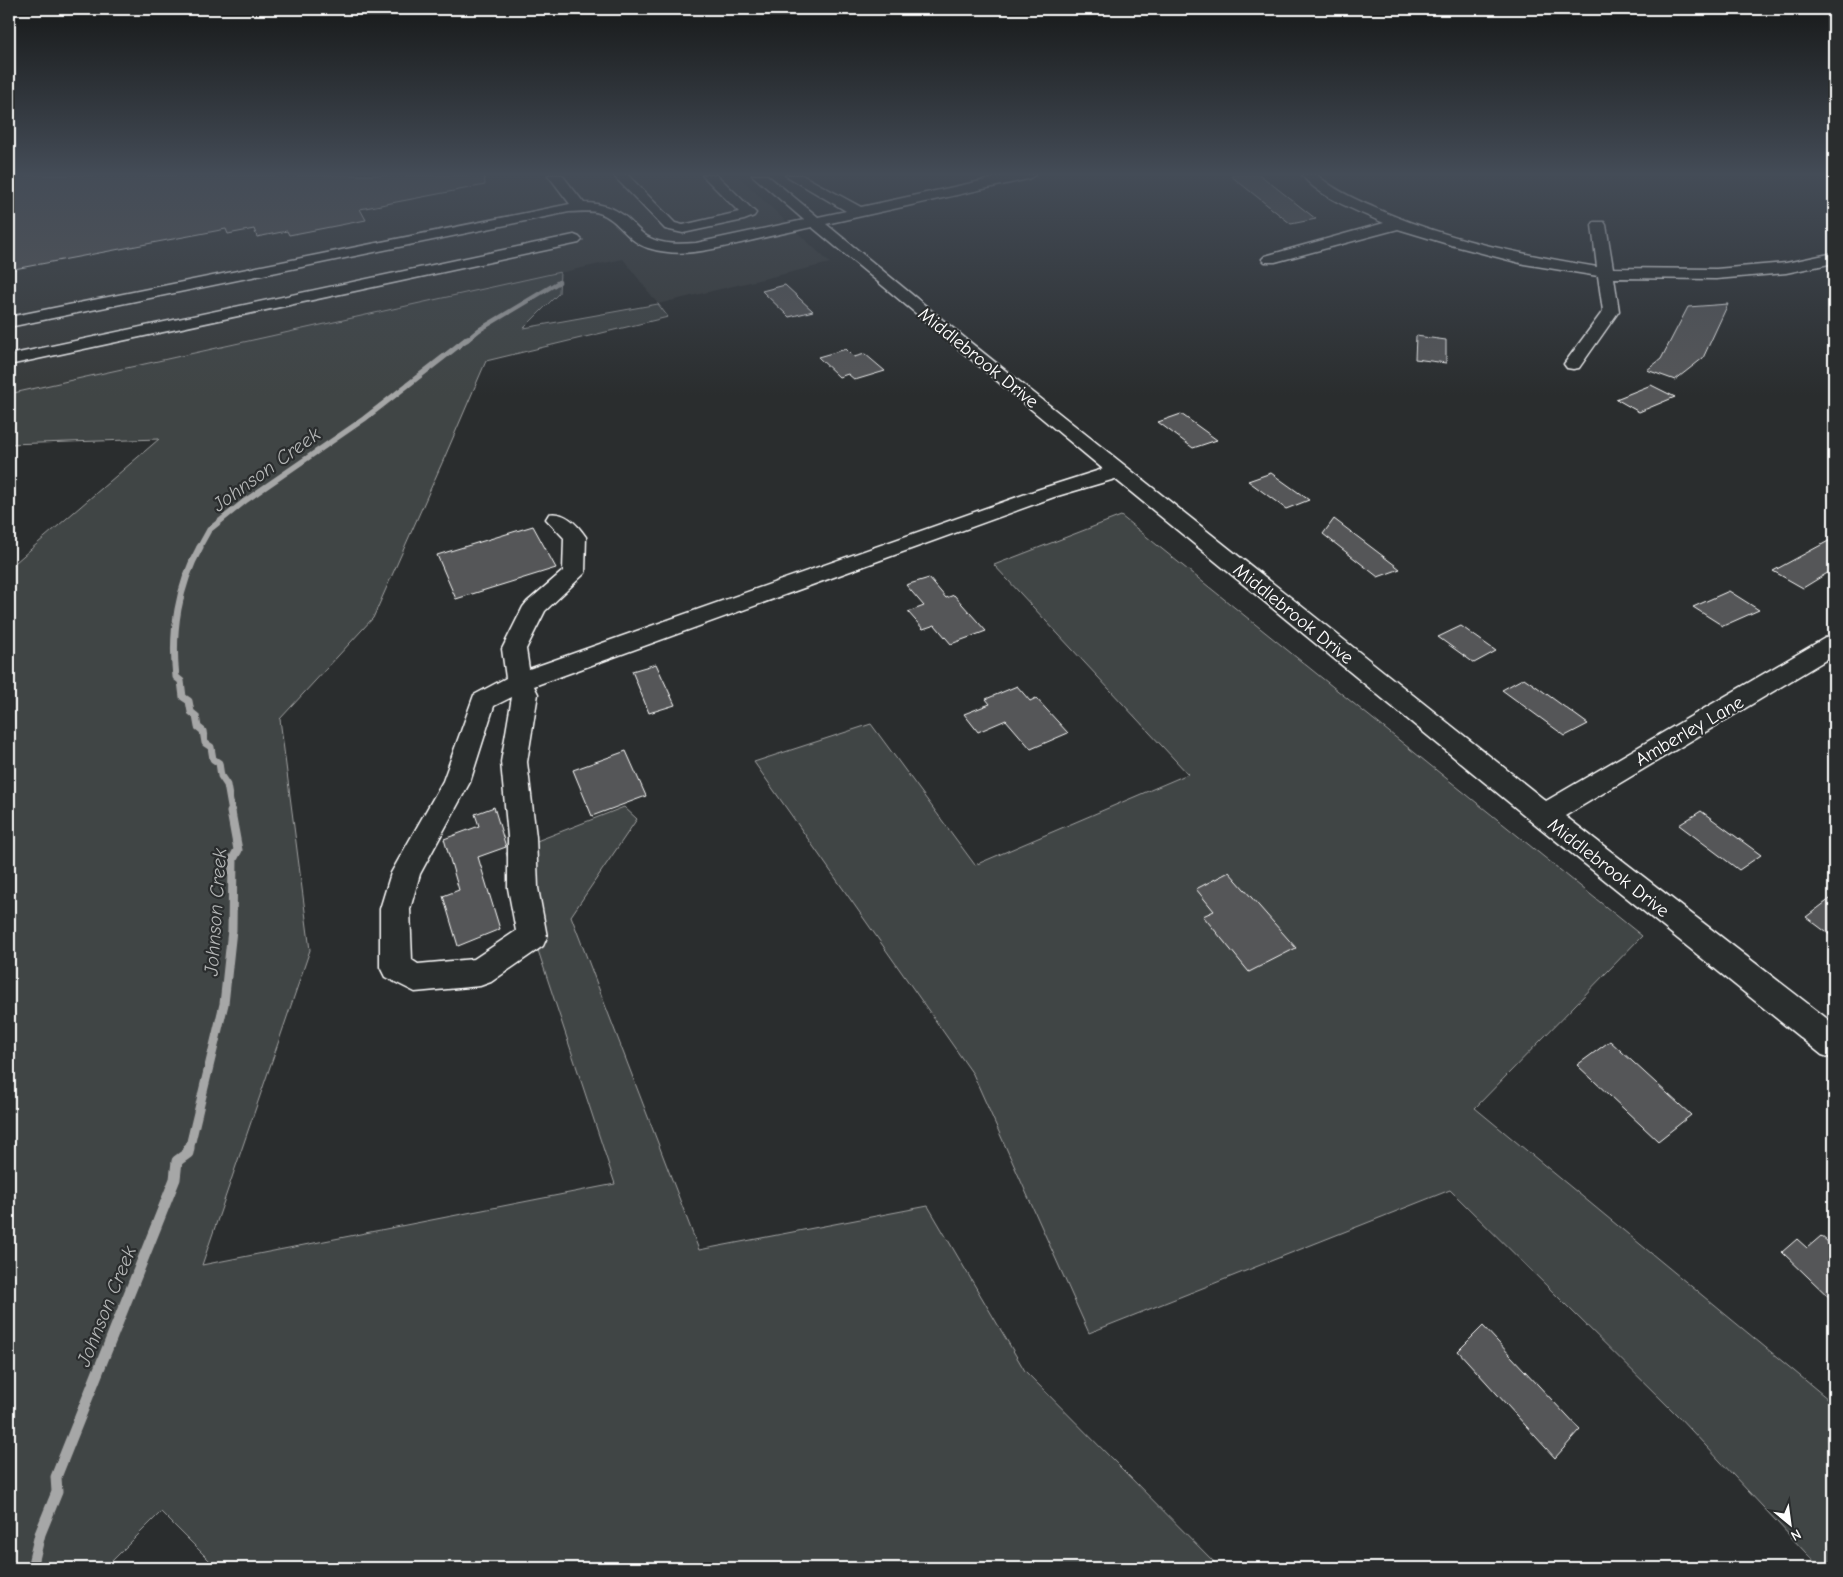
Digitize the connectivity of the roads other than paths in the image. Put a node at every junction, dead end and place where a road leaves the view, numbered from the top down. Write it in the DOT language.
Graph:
graph roads {
  1 [pos="367,249"];
  2 [pos="534,249"];
  3 [pos="847,249"];
  4 [pos="1308,249"];
  5 [pos="1482,249"];
  6 [pos="1603,249"];
  7 [pos="1834,258"];
  8 [pos="1270,259"];
  9 [pos="1607,273"];
  10 [pos="9,322"];
  11 [pos="9,360"];
  12 [pos="1574,364"];
  13 [pos="1118,471"];
  14 [pos="557,519"];
  15 [pos="1834,644"];
  16 [pos="519,682"];
  17 [pos="1544,815"];
  18 [pos="1834,1044"];
  1 -- 10 [label="street"];
  2 -- 11 [label="street"];
  3 -- 13 [label="street, Middlebrook Drive"];
  4 -- 8 [label="street"];
  5 -- 9 [label="street"];
  6 -- 9 [label="street"];
  7 -- 9 [label="street"];
  9 -- 12 [label="street"];
  13 -- 16 [label="street"];
  13 -- 17 [label="street, Middlebrook Drive"];
  14 -- 16 [label="street"];
  15 -- 17 [label="street, Amberley Lane"];
  16 -- 16 [label="street"];
  17 -- 18 [label="street, Middlebrook Drive"];
}
